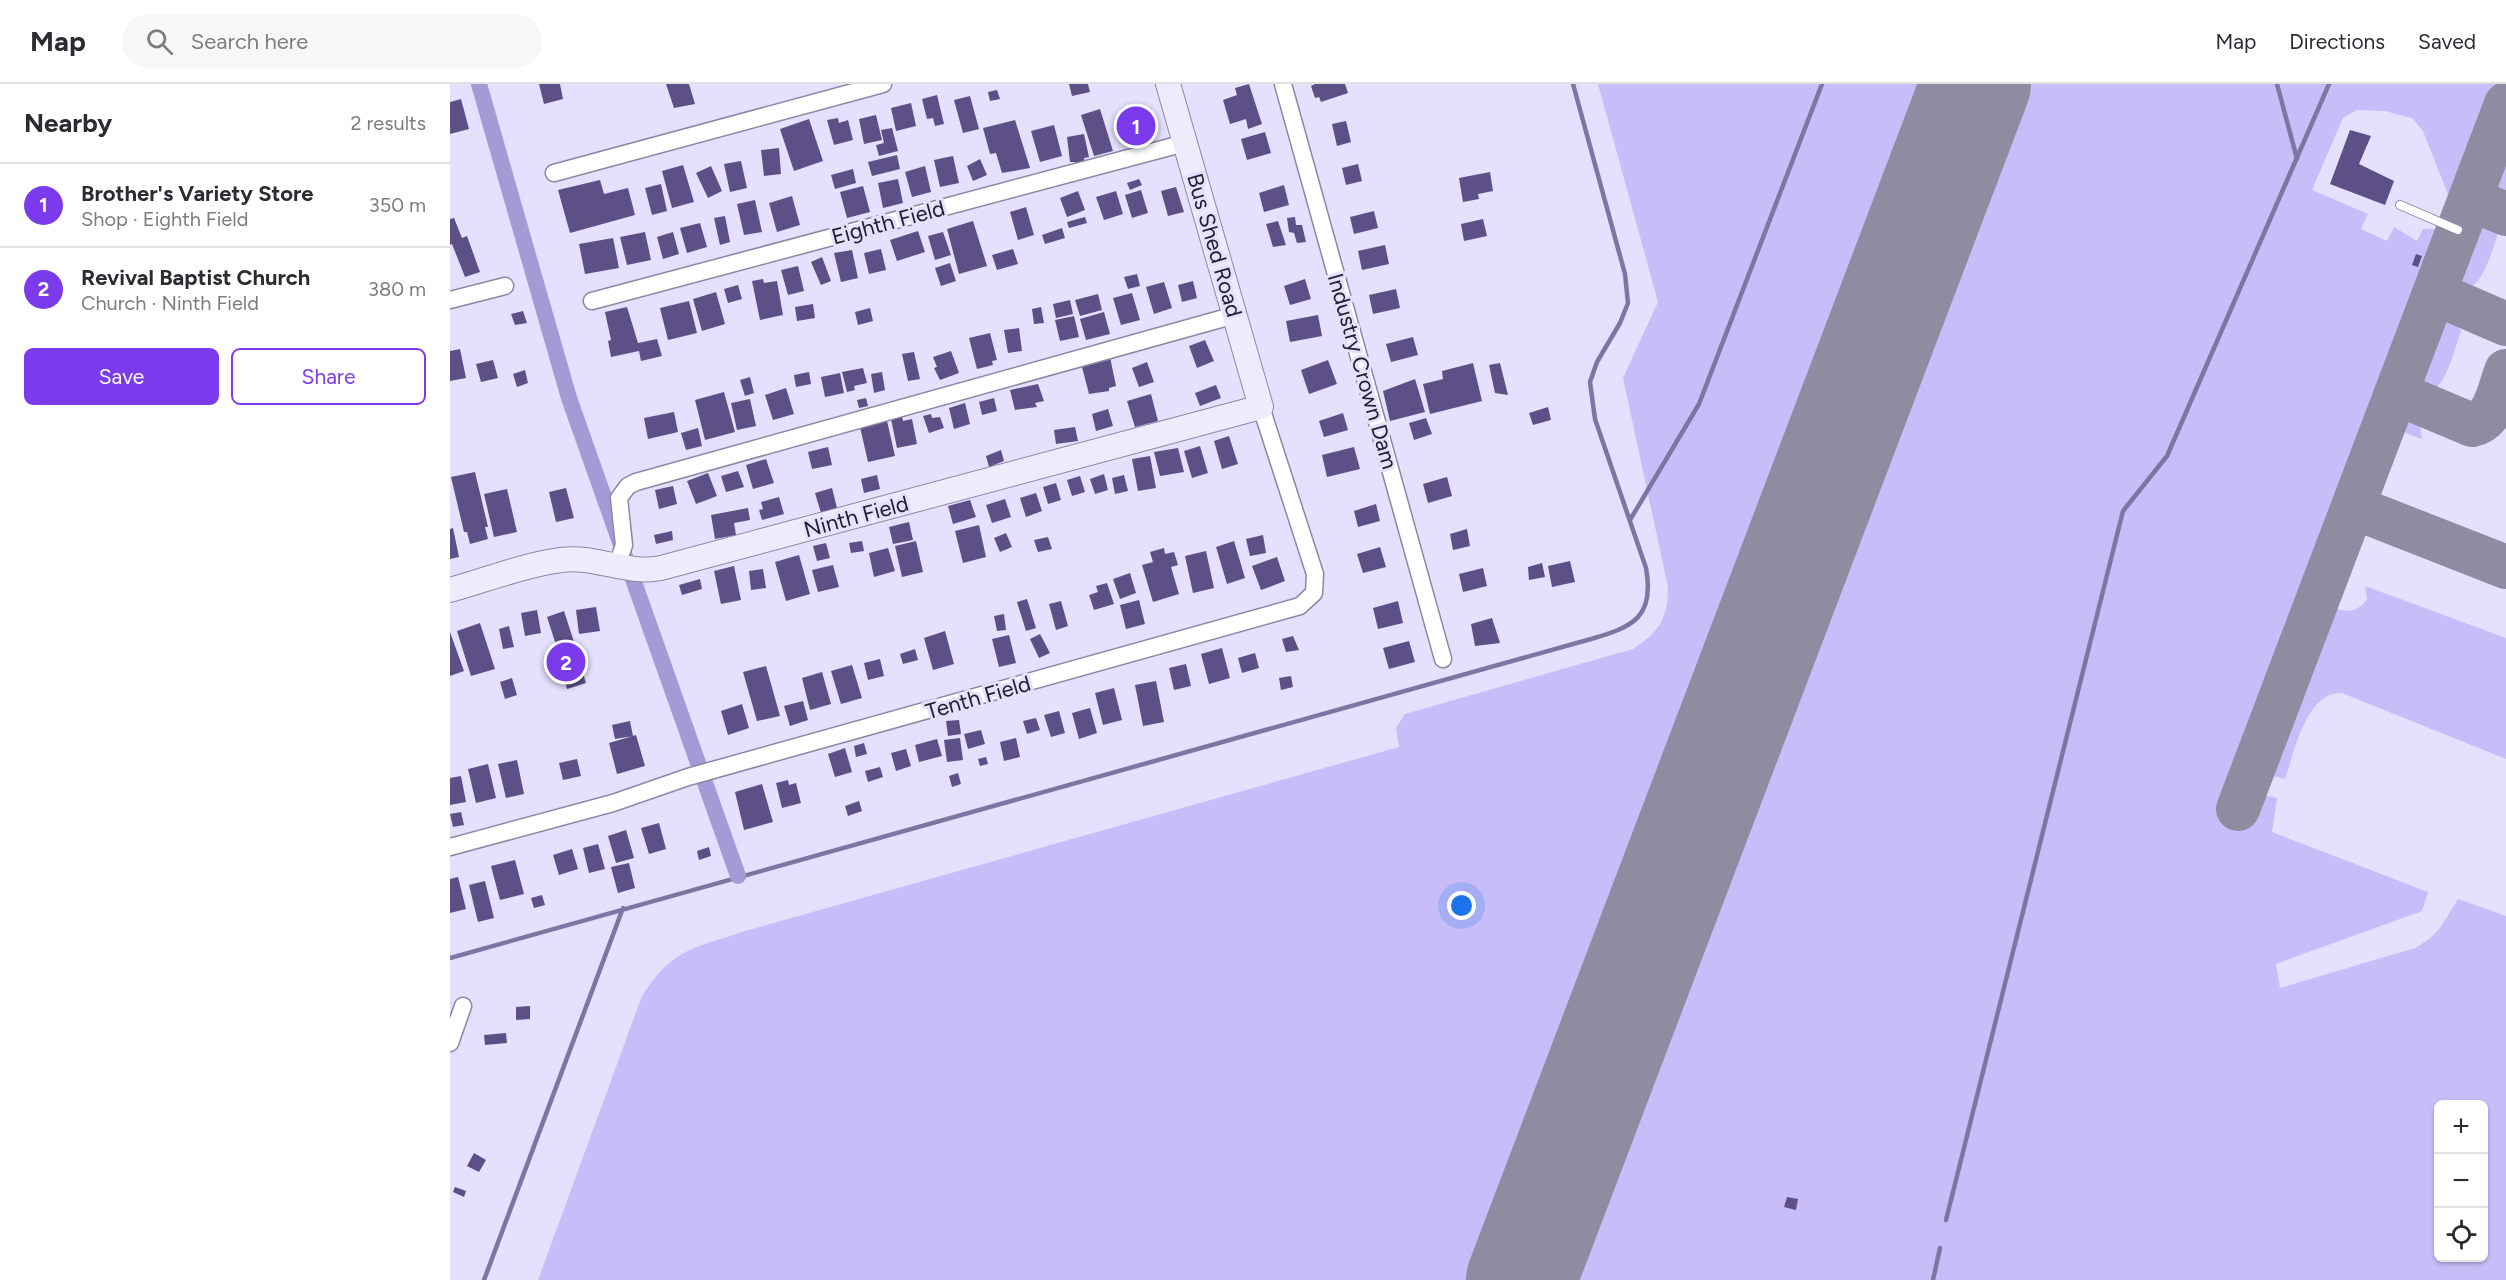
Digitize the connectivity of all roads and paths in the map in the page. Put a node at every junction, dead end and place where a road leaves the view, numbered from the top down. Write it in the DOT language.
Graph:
graph roads {
  1 [pos="883,84"];
  2 [pos="1168,84"];
  3 [pos="1283,84"];
  4 [pos="1185,143"];
  5 [pos="554,173"];
  6 [pos="2400,205"];
  7 [pos="2458,230"];
  8 [pos="505,286"];
  9 [pos="450,300"];
  10 [pos="592,301"];
  11 [pos="1235,315"];
  12 [pos="1261,407"];
  13 [pos="617,565"];
  14 [pos="450,590"];
  15 [pos="1443,658"];
  16 [pos="450,846"];
  17 [pos="463,1006"];
  18 [pos="450,1043"];
  1 -- 5 [label="street"];
  2 -- 4 [label="street, Bus Shed Road"];
  3 -- 15 [label="street, Industry Crown Dam"];
  4 -- 10 [label="street, Eighth Field"];
  4 -- 11 [label="street, Bus Shed Road"];
  6 -- 7 [label="lane"];
  8 -- 9 [label="street"];
  11 -- 12 [label="street, Bus Shed Road"];
  11 -- 13 [label="street"];
  12 -- 13 [label="street, Ninth Field"];
  12 -- 16 [label="street, Tenth Field"];
  13 -- 14 [label="street, Ninth Field"];
  17 -- 18 [label="street"];
}
